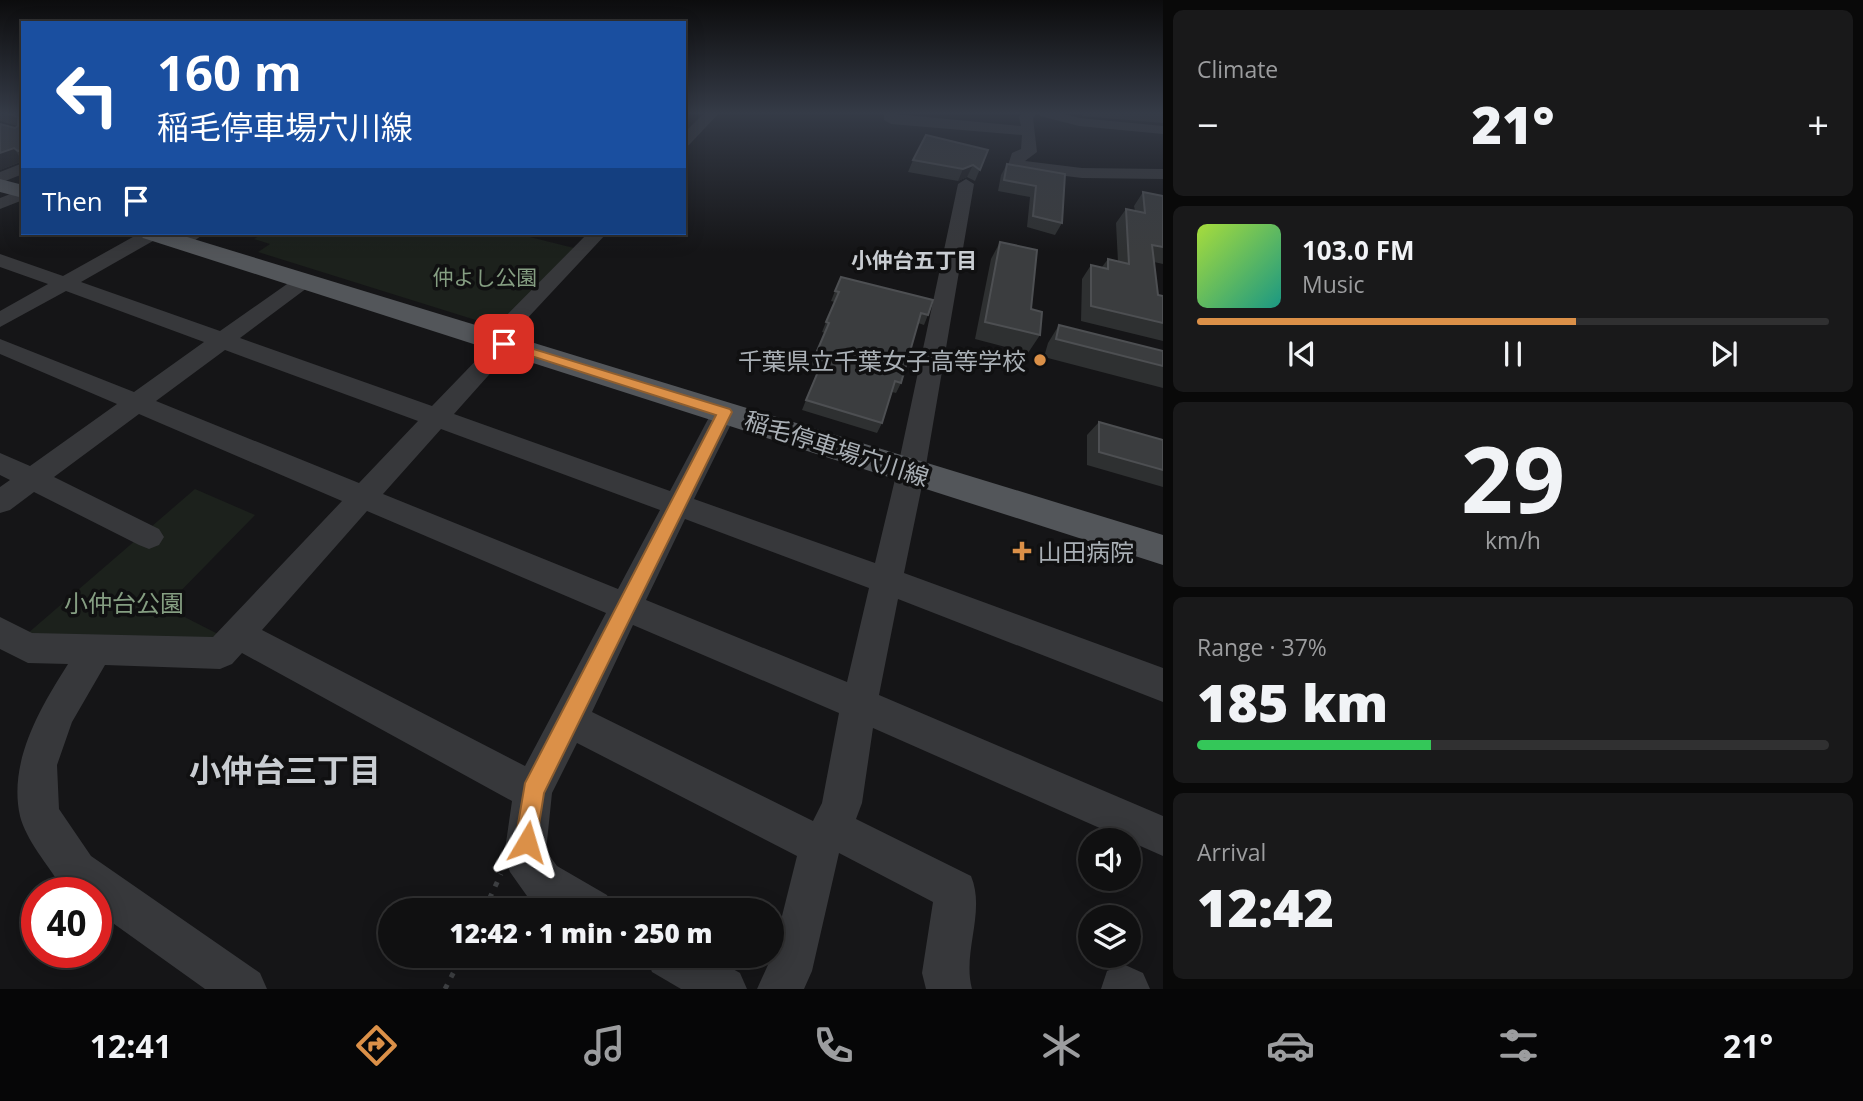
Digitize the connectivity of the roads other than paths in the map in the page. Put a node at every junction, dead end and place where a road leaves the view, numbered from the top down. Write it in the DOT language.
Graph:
graph roads {
  1 [pos="1017,159"];
  2 [pos="1139,159"];
  3 [pos="1144,160"];
  4 [pos="21,170"];
  5 [pos="1083,173"];
  6 [pos="1163,174"];
  7 [pos="0,178"];
  8 [pos="966,184"];
  9 [pos="0,185"];
  10 [pos="1150,191"];
  11 [pos="21,192"];
  12 [pos="21,194"];
  13 [pos="0,204"];
  14 [pos="170,235"];
  15 [pos="596,235"];
  16 [pos="0,260"];
  17 [pos="304,281"];
  18 [pos="64,284"];
  19 [pos="0,320"];
  20 [pos="222,341"];
  21 [pos="499,342"];
  22 [pos="0,346"];
  23 [pos="137,403"];
  24 [pos="724,412"];
  25 [pos="438,419"];
  26 [pos="0,463"];
  27 [pos="911,471"];
  28 [pos="32,479"];
  29 [pos="364,498"];
  30 [pos="0,502"];
  31 [pos="678,505"];
  32 [pos="149,537"];
  33 [pos="1163,550"];
  34 [pos="885,580"];
  35 [pos="628,608"];
  36 [pos="0,632"];
  37 [pos="238,634"];
  38 [pos="96,650"];
  39 [pos="1163,685"];
  40 [pos="859,704"];
  41 [pos="570,719"];
  42 [pos="533,791"];
  43 [pos="1163,836"];
  44 [pos="826,837"];
  45 [pos="572,898"];
  46 [pos="688,968"];
  47 [pos="244,989"];
  48 [pos="724,989"];
  49 [pos="780,989"];
  50 [pos="949,989"];
  1 -- 5 [label="street"];
  2 -- 3 [label="street"];
  4 -- 7 [label="street"];
  5 -- 6 [label="street"];
  5 -- 10 [label="street"];
  8 -- 27 [label="street"];
  9 -- 11 [label="main road"];
  12 -- 13 [label="street"];
  14 -- 17 [label="main road, 稲毛停車場穴川線"];
  14 -- 18 [label="street"];
  15 -- 21 [label="street"];
  16 -- 18 [label="street"];
  17 -- 20 [label="street"];
  17 -- 21 [label="main road, 稲毛停車場穴川線"];
  18 -- 19 [label="street"];
  18 -- 20 [label="street"];
  20 -- 23 [label="street"];
  20 -- 25 [label="street"];
  21 -- 24 [label="main road, 稲毛停車場穴川線"];
  21 -- 25 [label="street"];
  22 -- 23 [label="street"];
  23 -- 28 [label="street"];
  23 -- 29 [label="street"];
  24 -- 27 [label="main road, 稲毛停車場穴川線"];
  24 -- 31 [label="street"];
  25 -- 29 [label="street"];
  25 -- 31 [label="street"];
  26 -- 28 [label="street"];
  27 -- 33 [label="main road, 稲毛停車場穴川線"];
  27 -- 34 [label="street"];
  28 -- 30 [label="street"];
  28 -- 32 [label="street"];
  29 -- 35 [label="street"];
  29 -- 37 [label="street"];
  31 -- 34 [label="street"];
  31 -- 35 [label="street"];
  34 -- 39 [label="street"];
  34 -- 40 [label="street"];
  35 -- 40 [label="street"];
  35 -- 41 [label="street"];
  36 -- 38 [label="street"];
  37 -- 38 [label="street"];
  37 -- 42 [label="street"];
  38 -- 47 [label="street"];
  40 -- 43 [label="street"];
  40 -- 44 [label="street"];
  41 -- 42 [label="street"];
  41 -- 44 [label="street"];
  42 -- 45 [label="street"];
  44 -- 49 [label="street"];
  44 -- 50 [label="street"];
  46 -- 48 [label="street"];
}
